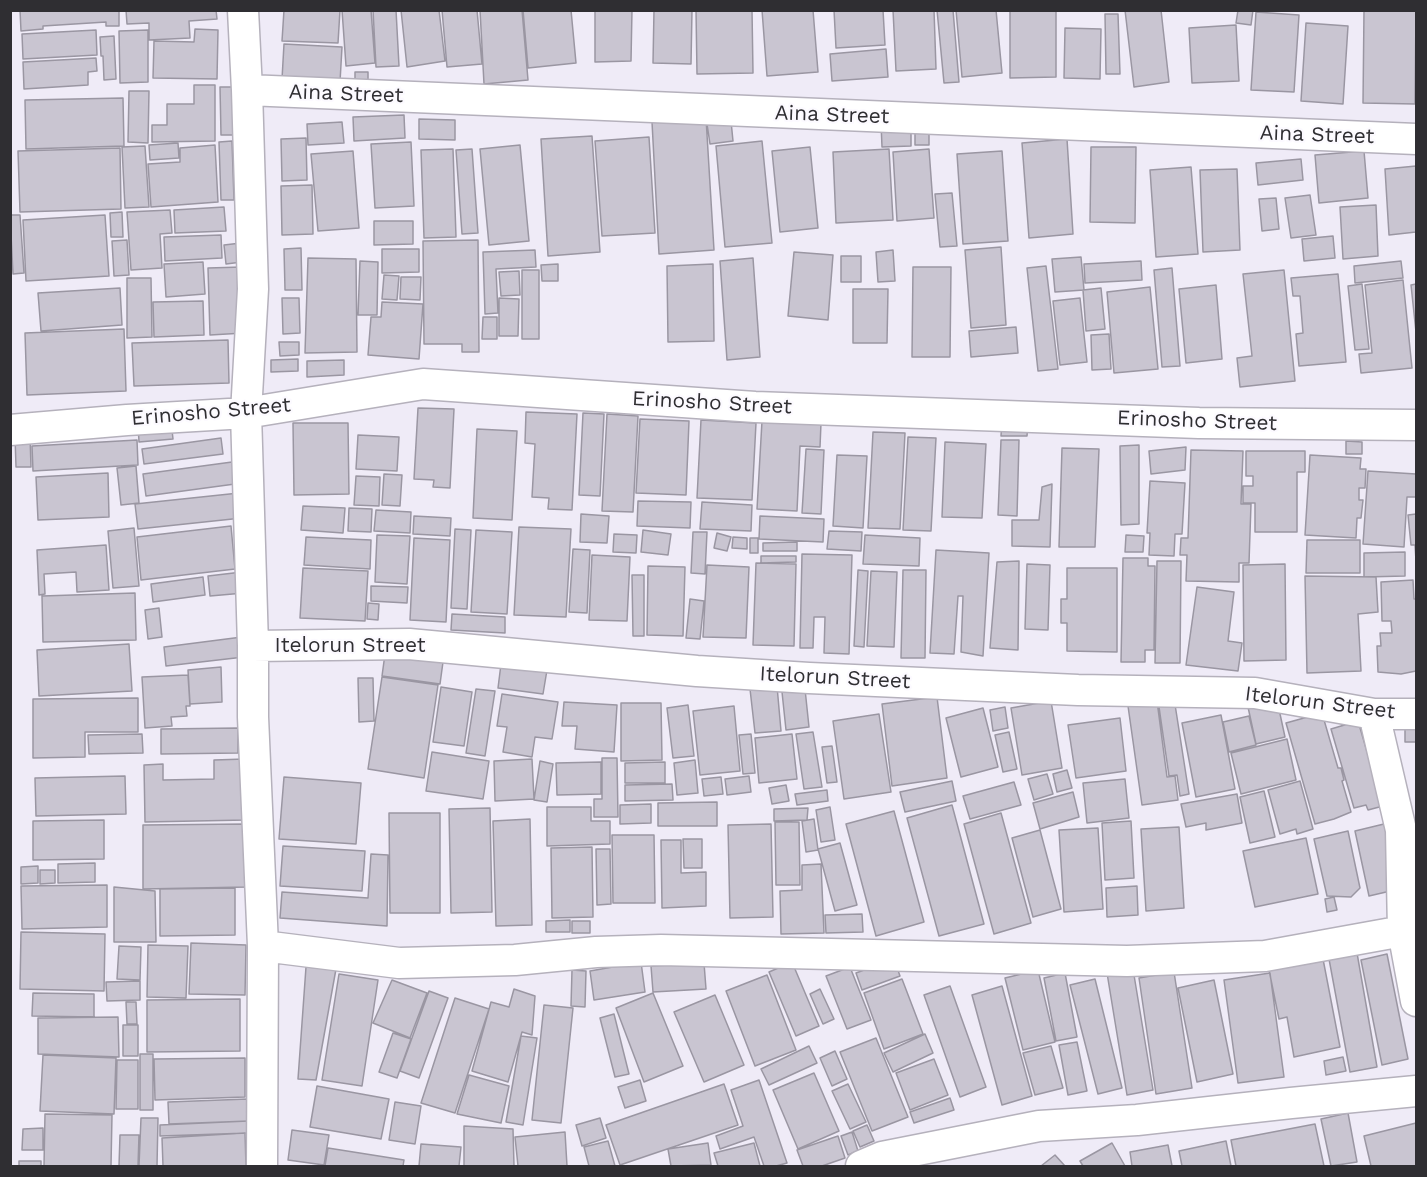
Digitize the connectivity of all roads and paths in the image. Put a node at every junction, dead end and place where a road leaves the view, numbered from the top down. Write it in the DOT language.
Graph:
graph roads {
  1 [pos="243,10"];
  2 [pos="247,90"];
  3 [pos="1416,139"];
  4 [pos="246,413"];
  5 [pos="1416,425"];
  6 [pos="10,430"];
  7 [pos="253,646"];
  8 [pos="1374,714"];
  9 [pos="1416,714"];
  10 [pos="1410,930"];
  11 [pos="263,946"];
  12 [pos="1416,1001"];
  13 [pos="1416,1091"];
  14 [pos="262,1167"];
  15 [pos="861,1167"];
  1 -- 2 [label="street"];
  2 -- 3 [label="street, Aina Street"];
  2 -- 4 [label="street"];
  4 -- 5 [label="street, Erinosho Street"];
  4 -- 6 [label="street, Erinosho Street"];
  4 -- 7 [label="street"];
  7 -- 8 [label="street, Itelorun Street"];
  7 -- 11 [label="street"];
  8 -- 9 [label="street, Itelorun Street"];
  8 -- 10 [label="street"];
  10 -- 11 [label="street"];
  10 -- 12 [label="street"];
  11 -- 14 [label="street"];
  13 -- 15 [label="street"];
}
